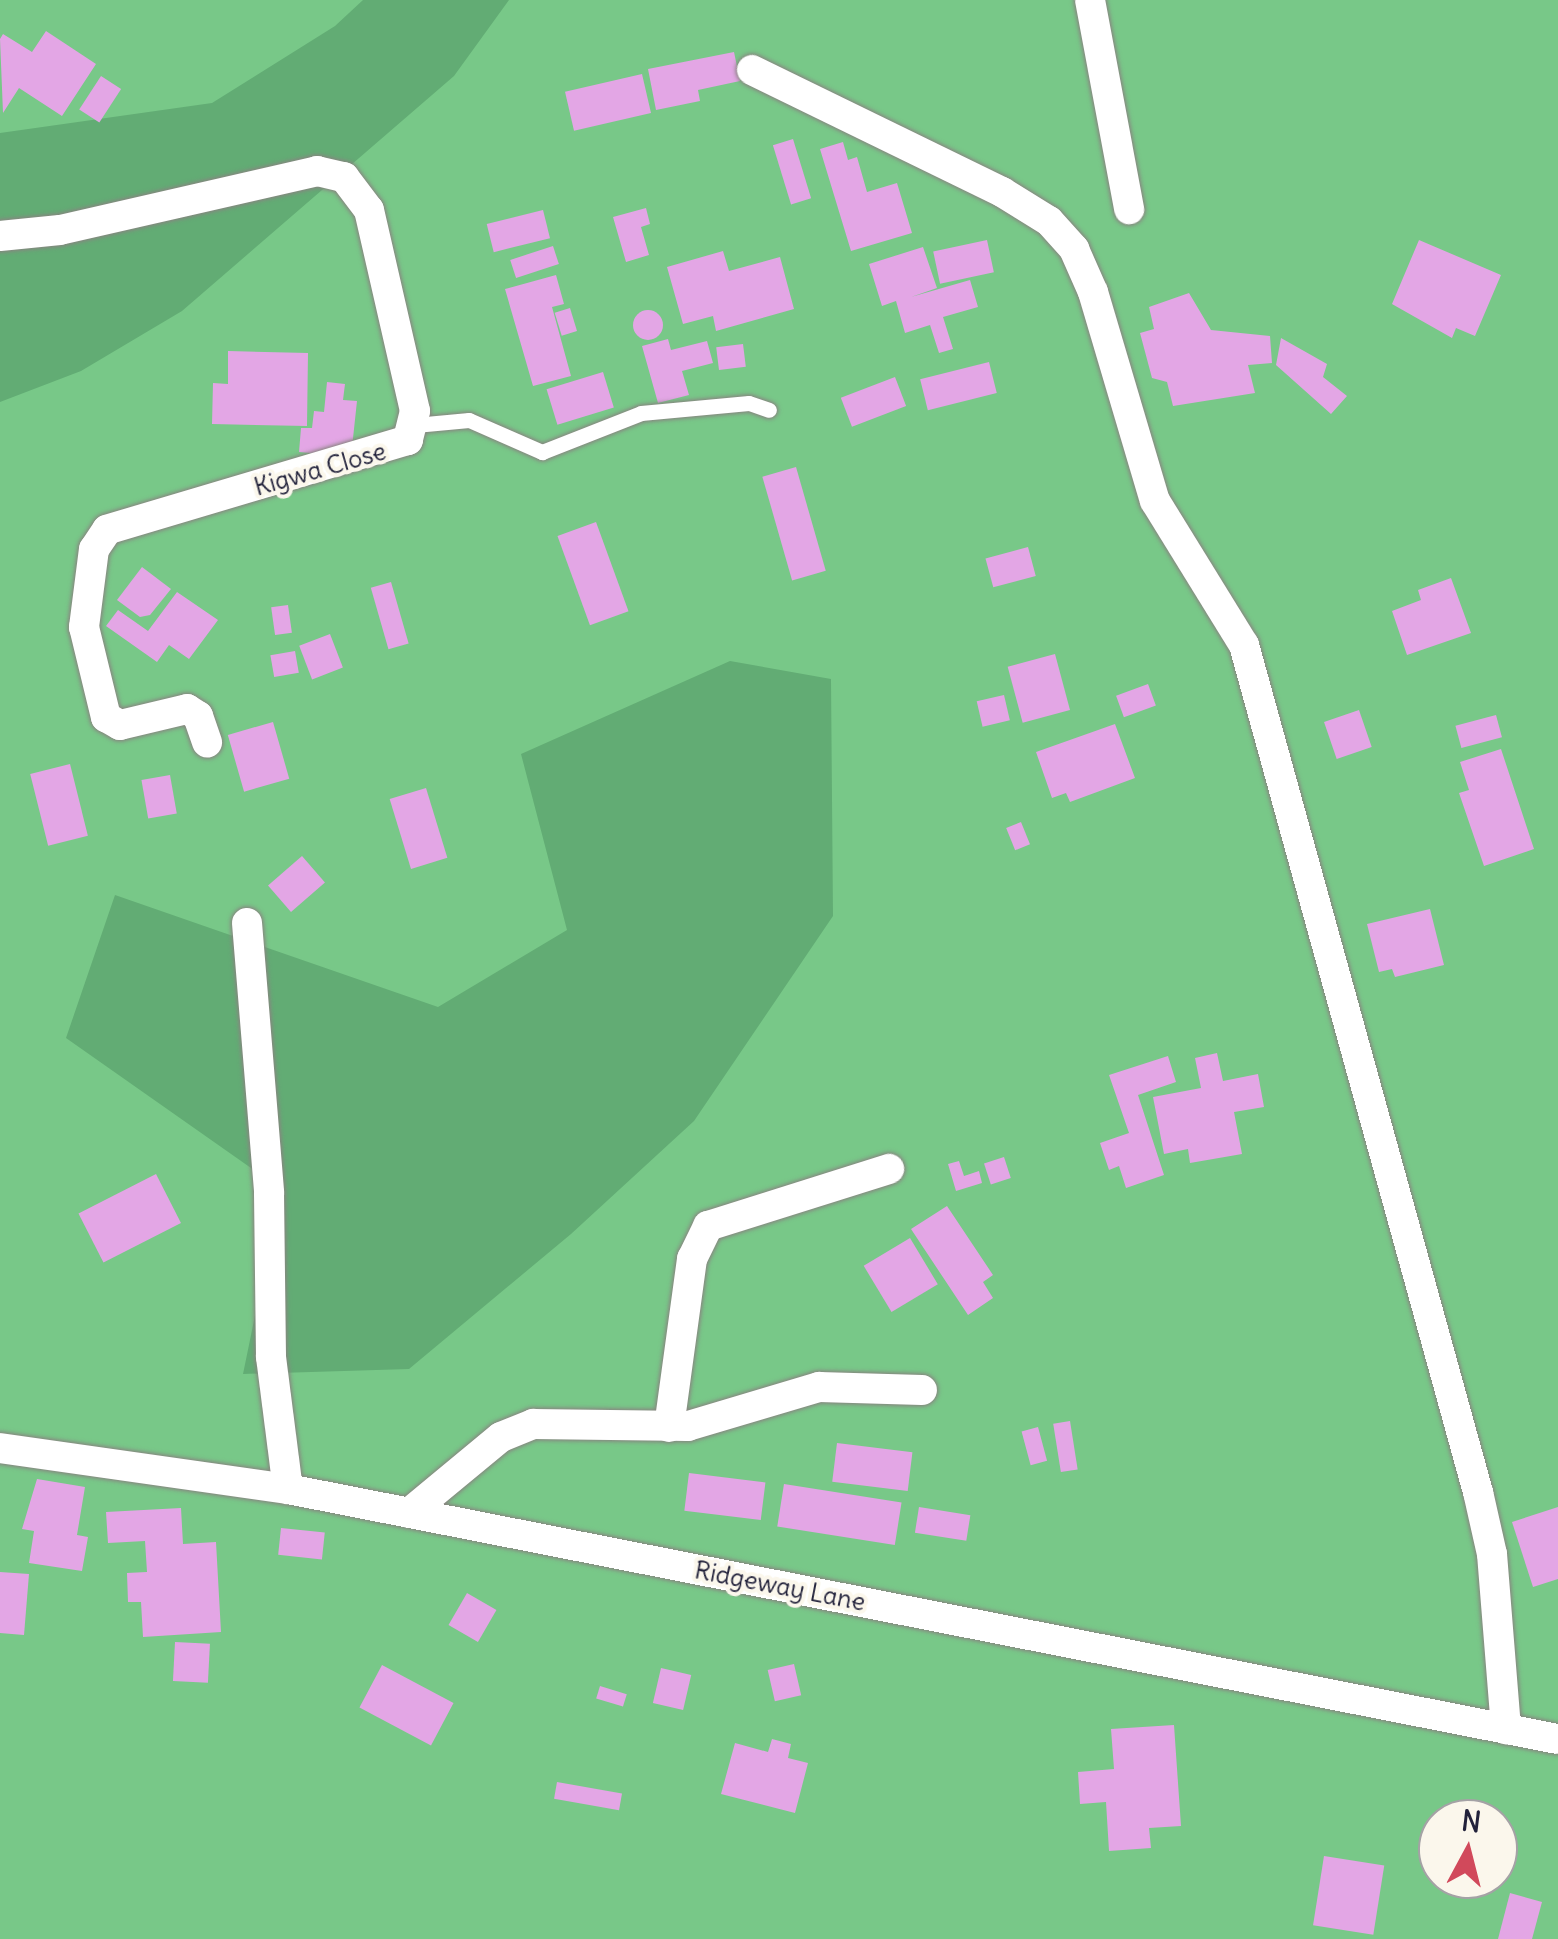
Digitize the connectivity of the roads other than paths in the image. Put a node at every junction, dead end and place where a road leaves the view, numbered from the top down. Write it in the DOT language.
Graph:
graph roads {
  1 [pos="1090,0"];
  2 [pos="752,70"];
  3 [pos="1129,209"];
  4 [pos="0,236"];
  5 [pos="769,410"];
  6 [pos="414,425"];
  7 [pos="207,742"];
  8 [pos="247,923"];
  9 [pos="889,1169"];
  10 [pos="922,1390"];
  11 [pos="669,1427"];
  12 [pos="0,1448"];
  13 [pos="288,1489"];
  14 [pos="408,1513"];
  15 [pos="1506,1728"];
  16 [pos="1558,1739"];
  1 -- 3 [label="street"];
  2 -- 15 [label="street"];
  4 -- 6 [label="street, Kigwa Close"];
  5 -- 6 [label="lane"];
  6 -- 7 [label="street, Kigwa Close"];
  8 -- 13 [label="street"];
  9 -- 11 [label="street"];
  10 -- 11 [label="street"];
  11 -- 14 [label="street"];
  12 -- 13 [label="street, Ridgeway Lane"];
  13 -- 14 [label="street, Ridgeway Lane"];
  14 -- 15 [label="street, Ridgeway Lane"];
  15 -- 16 [label="street, Ridgeway Lane"];
}
